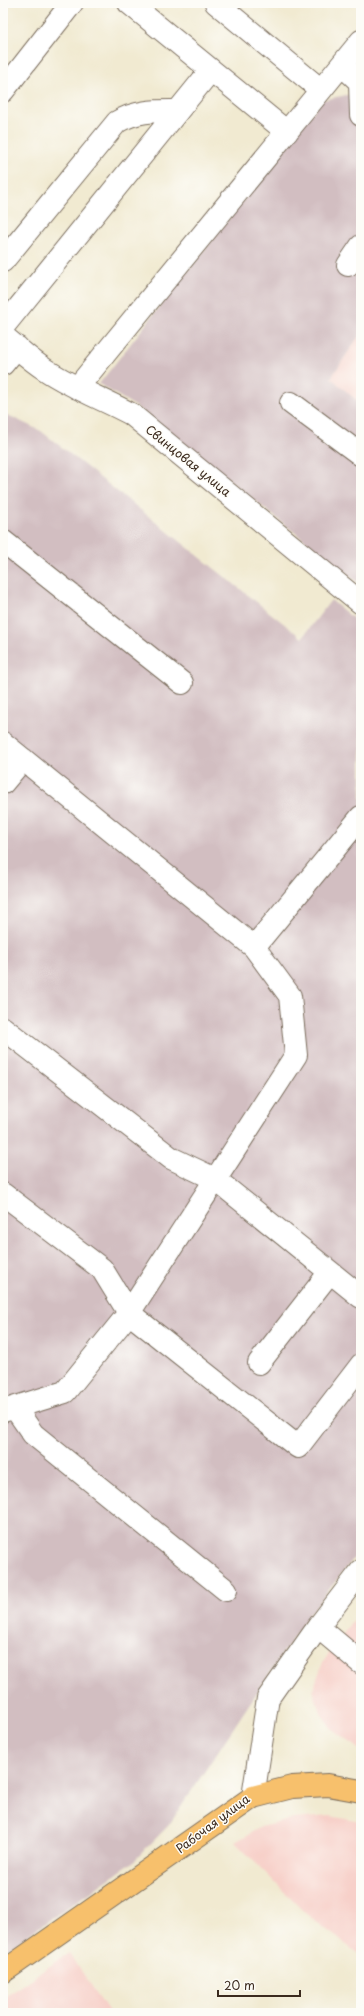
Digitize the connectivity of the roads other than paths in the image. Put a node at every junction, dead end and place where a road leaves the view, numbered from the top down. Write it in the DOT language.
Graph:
graph roads {
  1 [pos="72,3"];
  2 [pos="129,3"];
  3 [pos="216,3"];
  4 [pos="361,41"];
  5 [pos="342,65"];
  6 [pos="212,70"];
  7 [pos="321,90"];
  8 [pos="3,91"];
  9 [pos="178,111"];
  10 [pos="361,115"];
  11 [pos="287,132"];
  12 [pos="361,246"];
  13 [pos="3,261"];
  14 [pos="348,265"];
  15 [pos="3,327"];
  16 [pos="10,341"];
  17 [pos="3,364"];
  18 [pos="77,388"];
  19 [pos="291,403"];
  20 [pos="361,455"];
  21 [pos="3,541"];
  22 [pos="361,603"];
  23 [pos="182,683"];
  24 [pos="3,742"];
  25 [pos="23,759"];
  26 [pos="3,783"];
  27 [pos="361,817"];
  28 [pos="254,947"];
  29 [pos="3,1028"];
  30 [pos="215,1180"];
  31 [pos="3,1194"];
  32 [pos="330,1272"];
  33 [pos="361,1297"];
  34 [pos="129,1313"];
  35 [pos="259,1363"];
  36 [pos="361,1365"];
  37 [pos="9,1410"];
  38 [pos="361,1571"];
  39 [pos="226,1590"];
  40 [pos="318,1626"];
  41 [pos="361,1664"];
  42 [pos="361,1791"];
  43 [pos="253,1797"];
  44 [pos="3,1972"];
  1 -- 8 [label="street"];
  2 -- 6 [label="street"];
  3 -- 7 [label="street"];
  4 -- 5 [label="street"];
  5 -- 7 [label="street"];
  5 -- 10 [label="street"];
  6 -- 9 [label="street"];
  6 -- 11 [label="street"];
  7 -- 11 [label="street"];
  9 -- 13 [label="street"];
  9 -- 15 [label="street"];
  11 -- 18 [label="street"];
  12 -- 14 [label="street"];
  16 -- 17 [label="street"];
  16 -- 18 [label="street, Свинцовая улица"];
  18 -- 22 [label="street, Свинцовая улица"];
  19 -- 20 [label="street"];
  21 -- 23 [label="street"];
  24 -- 25 [label="street"];
  25 -- 26 [label="street"];
  25 -- 28 [label="street"];
  27 -- 28 [label="street"];
  28 -- 30 [label="street"];
  29 -- 30 [label="street"];
  30 -- 32 [label="street"];
  30 -- 34 [label="street"];
  31 -- 34 [label="street"];
  32 -- 33 [label="street"];
  32 -- 35 [label="street"];
  34 -- 36 [label="street"];
  34 -- 37 [label="street"];
  37 -- 39 [label="street"];
  38 -- 40 [label="street, Рабочая улица"];
  40 -- 41 [label="street"];
  40 -- 43 [label="street, Рабочая улица"];
  42 -- 43 [label="main road"];
  43 -- 44 [label="main road, Рабочая улица"];
}
